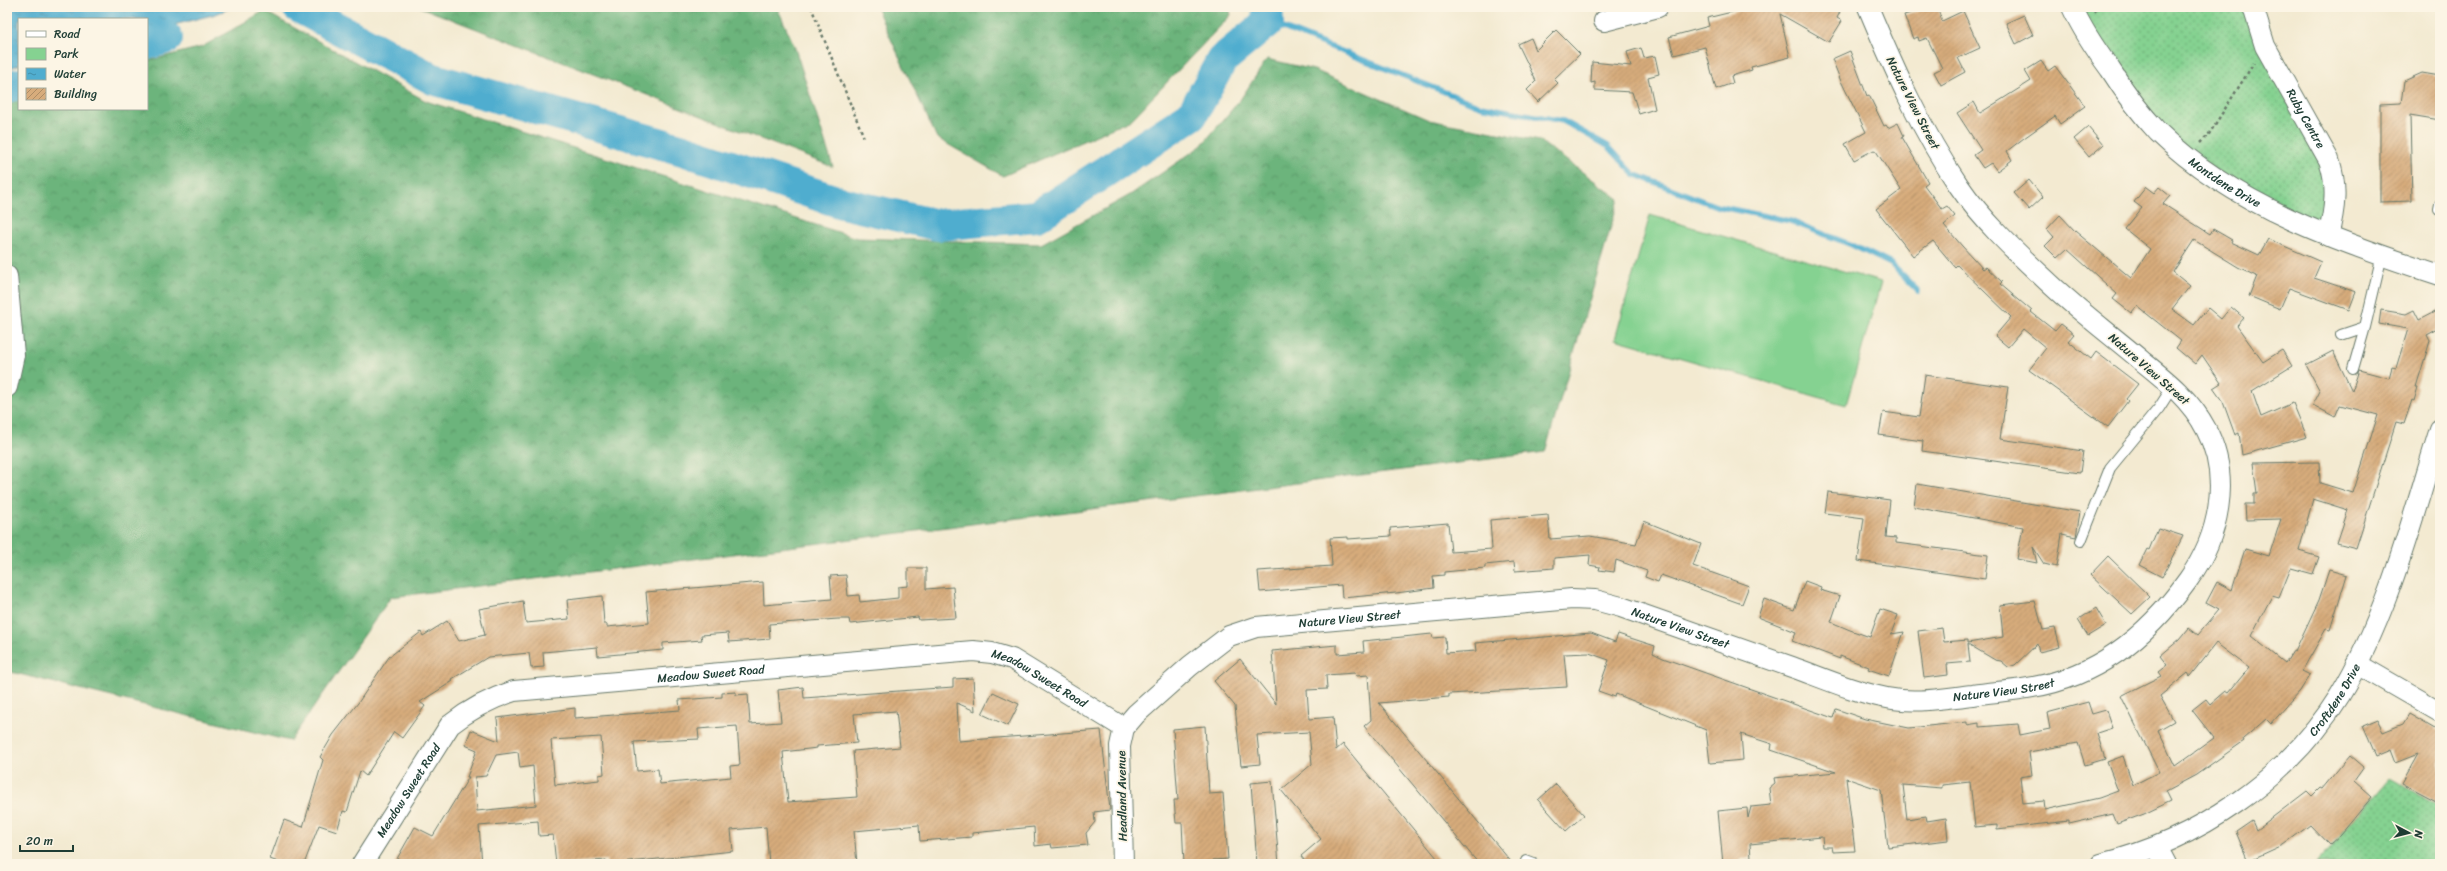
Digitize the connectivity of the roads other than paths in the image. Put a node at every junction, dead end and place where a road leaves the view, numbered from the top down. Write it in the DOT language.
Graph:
graph roads {
  1 [pos="1658,7"];
  2 [pos="1868,7"];
  3 [pos="2072,7"];
  4 [pos="2253,7"];
  5 [pos="1604,21"];
  6 [pos="2328,236"];
  7 [pos="2382,255"];
  8 [pos="2440,275"];
  9 [pos="7,276"];
  10 [pos="2366,327"];
  11 [pos="2341,335"];
  12 [pos="2353,369"];
  13 [pos="2173,386"];
  14 [pos="7,387"];
  15 [pos="2440,429"];
  16 [pos="2081,541"];
  17 [pos="2357,664"];
  18 [pos="2440,712"];
  19 [pos="1124,728"];
  20 [pos="2162,856"];
  21 [pos="362,864"];
  22 [pos="1123,864"];
  23 [pos="2101,864"];
  1 -- 5 [label="street"];
  2 -- 13 [label="street, Nature View Street"];
  3 -- 6 [label="street, Montdene Drive"];
  4 -- 6 [label="street, Ruby Centre"];
  6 -- 7 [label="street, Montdene Drive"];
  7 -- 8 [label="street, Montdene Drive"];
  7 -- 10 [label="lane"];
  9 -- 14 [label="street"];
  10 -- 11 [label="lane"];
  10 -- 12 [label="lane"];
  13 -- 16 [label="lane"];
  13 -- 19 [label="street, Nature View Street"];
  15 -- 17 [label="street, Croftdene Drive"];
  17 -- 18 [label="street"];
  17 -- 20 [label="street, Croftdene Drive"];
  19 -- 21 [label="street, Meadow Sweet Road"];
  19 -- 22 [label="street, Headland Avenue"];
  20 -- 23 [label="street, Croftdene Drive"];
}
